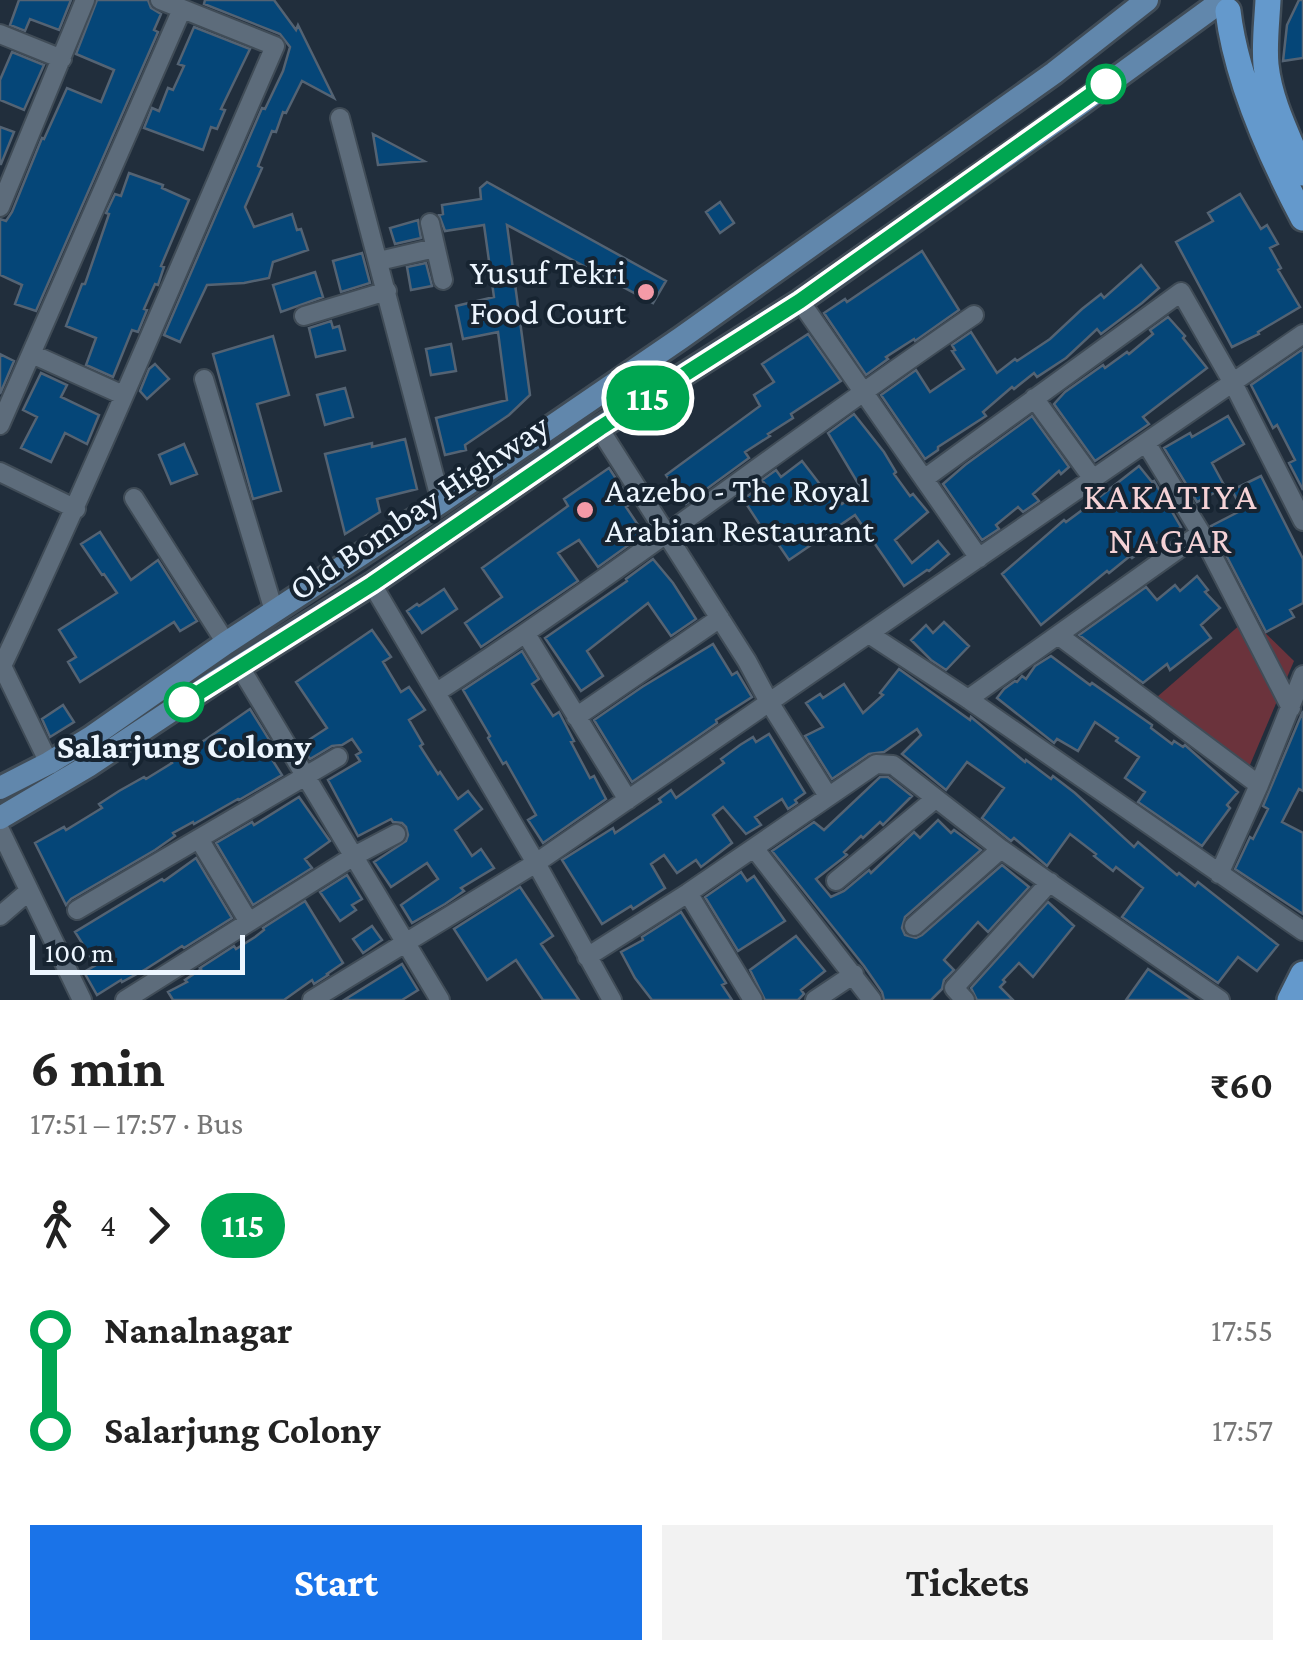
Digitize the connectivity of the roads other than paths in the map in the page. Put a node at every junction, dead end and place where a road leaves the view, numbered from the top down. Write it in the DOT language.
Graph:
graph roads {
  1 [pos="85,0"];
  2 [pos="160,0"];
  3 [pos="1147,0"];
  4 [pos="1268,0"];
  5 [pos="1219,5"];
  6 [pos="182,9"];
  7 [pos="0,34"];
  8 [pos="62,59"];
  9 [pos="340,118"];
  10 [pos="1303,173"];
  11 [pos="6,180"];
  12 [pos="0,208"];
  13 [pos="857,212"];
  14 [pos="1303,218"];
  15 [pos="430,223"];
  16 [pos="877,246"];
  17 [pos="436,248"];
  18 [pos="380,261"];
  19 [pos="443,280"];
  20 [pos="388,292"];
  21 [pos="800,301"];
  22 [pos="974,315"];
  23 [pos="304,316"];
  24 [pos="1303,334"];
  25 [pos="32,354"];
  26 [pos="204,379"];
  27 [pos="1233,383"];
  28 [pos="863,391"];
  29 [pos="123,395"];
  30 [pos="1034,398"];
  31 [pos="0,425"];
  32 [pos="600,428"];
  33 [pos="1146,443"];
  34 [pos="0,472"];
  35 [pos="1094,479"];
  36 [pos="924,480"];
  37 [pos="134,498"];
  38 [pos="441,502"];
  39 [pos="76,509"];
  40 [pos="1303,521"];
  41 [pos="666,533"];
  42 [pos="1201,533"];
  43 [pos="979,558"];
  44 [pos="372,584"];
  45 [pos="274,611"];
  46 [pos="720,618"];
  47 [pos="526,634"];
  48 [pos="869,634"];
  49 [pos="1058,635"];
  50 [pos="226,643"];
  51 [pos="240,667"];
  52 [pos="1303,676"];
  53 [pos="436,692"];
  54 [pos="968,700"];
  55 [pos="770,702"];
  56 [pos="1291,708"];
  57 [pos="576,717"];
  58 [pos="338,757"];
  59 [pos="49,763"];
  60 [pos="305,776"];
  61 [pos="1259,786"];
  62 [pos="0,788"];
  63 [pos="828,796"];
  64 [pos="934,799"];
  65 [pos="628,800"];
  66 [pos="0,818"];
  67 [pos="0,830"];
  68 [pos="396,834"];
  69 [pos="199,839"];
  70 [pos="754,848"];
  71 [pos="1001,849"];
  72 [pos="354,856"];
  73 [pos="536,863"];
  74 [pos="1219,874"];
  75 [pos="836,881"];
  76 [pos="1050,882"];
  77 [pos="28,891"];
  78 [pos="688,894"];
  79 [pos="77,910"];
  80 [pos="0,916"];
  81 [pos="249,922"];
  82 [pos="914,926"];
  83 [pos="1303,931"];
  84 [pos="406,943"];
  85 [pos="587,957"];
  86 [pos="854,974"];
  87 [pos="1303,974"];
  88 [pos="82,1000"];
  89 [pos="125,1000"];
  90 [pos="312,1000"];
  91 [pos="440,1000"];
  92 [pos="612,1000"];
  93 [pos="753,1000"];
  94 [pos="816,1000"];
  95 [pos="872,1000"];
  96 [pos="965,1000"];
  97 [pos="1220,1000"];
  98 [pos="1290,1000"];
  1 -- 8 [label="street"];
  2 -- 6 [label="street"];
  3 -- 13 [label="main road, Old Bombay Highway"];
  4 -- 5 [label="highway"];
  4 -- 10 [label="highway"];
  5 -- 14 [label="highway"];
  5 -- 16 [label="main road, Old Bombay Highway"];
  6 -- 25 [label="street"];
  6 -- 29 [label="street"];
  7 -- 8 [label="street"];
  8 -- 11 [label="street"];
  9 -- 18 [label="street"];
  11 -- 12 [label="street"];
  13 -- 16 [label="main road"];
  13 -- 38 [label="main road, Old Bombay Highway"];
  15 -- 17 [label="street"];
  16 -- 21 [label="main road, Old Bombay Highway"];
  17 -- 18 [label="street"];
  17 -- 19 [label="street"];
  18 -- 20 [label="street"];
  20 -- 23 [label="street"];
  20 -- 38 [label="street"];
  21 -- 28 [label="street"];
  21 -- 32 [label="main road, Old Bombay Highway"];
  22 -- 28 [label="street"];
  24 -- 27 [label="street"];
  25 -- 29 [label="street"];
  25 -- 31 [label="street"];
  26 -- 45 [label="street"];
  27 -- 30 [label="street"];
  27 -- 33 [label="street"];
  27 -- 40 [label="street"];
  28 -- 36 [label="street"];
  28 -- 41 [label="street"];
  29 -- 39 [label="street"];
  30 -- 35 [label="street"];
  30 -- 36 [label="street"];
  32 -- 41 [label="street"];
  32 -- 44 [label="main road, Old Bombay Highway"];
  33 -- 35 [label="street"];
  33 -- 42 [label="street"];
  34 -- 39 [label="street"];
  35 -- 43 [label="street"];
  36 -- 43 [label="street"];
  37 -- 50 [label="street"];
  38 -- 45 [label="main road, Old Bombay Highway"];
  39 -- 59 [label="street"];
  41 -- 46 [label="street"];
  41 -- 47 [label="street"];
  42 -- 49 [label="street"];
  42 -- 56 [label="street"];
  43 -- 48 [label="street"];
  44 -- 51 [label="main road, Old Bombay Highway"];
  44 -- 53 [label="street"];
  45 -- 50 [label="main road, Old Bombay Highway"];
  46 -- 55 [label="street"];
  46 -- 57 [label="street"];
  47 -- 53 [label="street"];
  47 -- 57 [label="street"];
  48 -- 54 [label="street"];
  48 -- 55 [label="street"];
  49 -- 54 [label="street"];
  49 -- 61 [label="street"];
  50 -- 59 [label="main road, Old Bombay Highway"];
  51 -- 60 [label="street"];
  51 -- 66 [label="main road, Old Bombay Highway"];
  52 -- 56 [label="street"];
  53 -- 73 [label="street"];
  54 -- 74 [label="street"];
  55 -- 63 [label="street"];
  55 -- 65 [label="street"];
  56 -- 61 [label="street"];
  57 -- 65 [label="street"];
  58 -- 60 [label="street"];
  59 -- 62 [label="main road, Old Bombay Highway"];
  60 -- 69 [label="street"];
  60 -- 72 [label="street"];
  61 -- 74 [label="street"];
  63 -- 64 [label="street"];
  63 -- 70 [label="street"];
  64 -- 71 [label="street"];
  64 -- 75 [label="street"];
  65 -- 73 [label="street"];
  67 -- 77 [label="street"];
  68 -- 72 [label="street"];
  69 -- 79 [label="street"];
  69 -- 81 [label="street"];
  70 -- 78 [label="street"];
  70 -- 86 [label="street"];
  71 -- 76 [label="street"];
  71 -- 82 [label="street"];
  72 -- 81 [label="street"];
  72 -- 84 [label="street"];
  73 -- 84 [label="street"];
  73 -- 85 [label="street"];
  74 -- 83 [label="street"];
  76 -- 96 [label="street"];
  76 -- 97 [label="street"];
  77 -- 80 [label="street"];
  77 -- 88 [label="street"];
  78 -- 85 [label="street"];
  78 -- 93 [label="street"];
  81 -- 89 [label="street"];
  84 -- 90 [label="street"];
  84 -- 91 [label="street"];
  85 -- 92 [label="street"];
  86 -- 94 [label="street"];
  86 -- 95 [label="street"];
  87 -- 98 [label="highway"];
}
